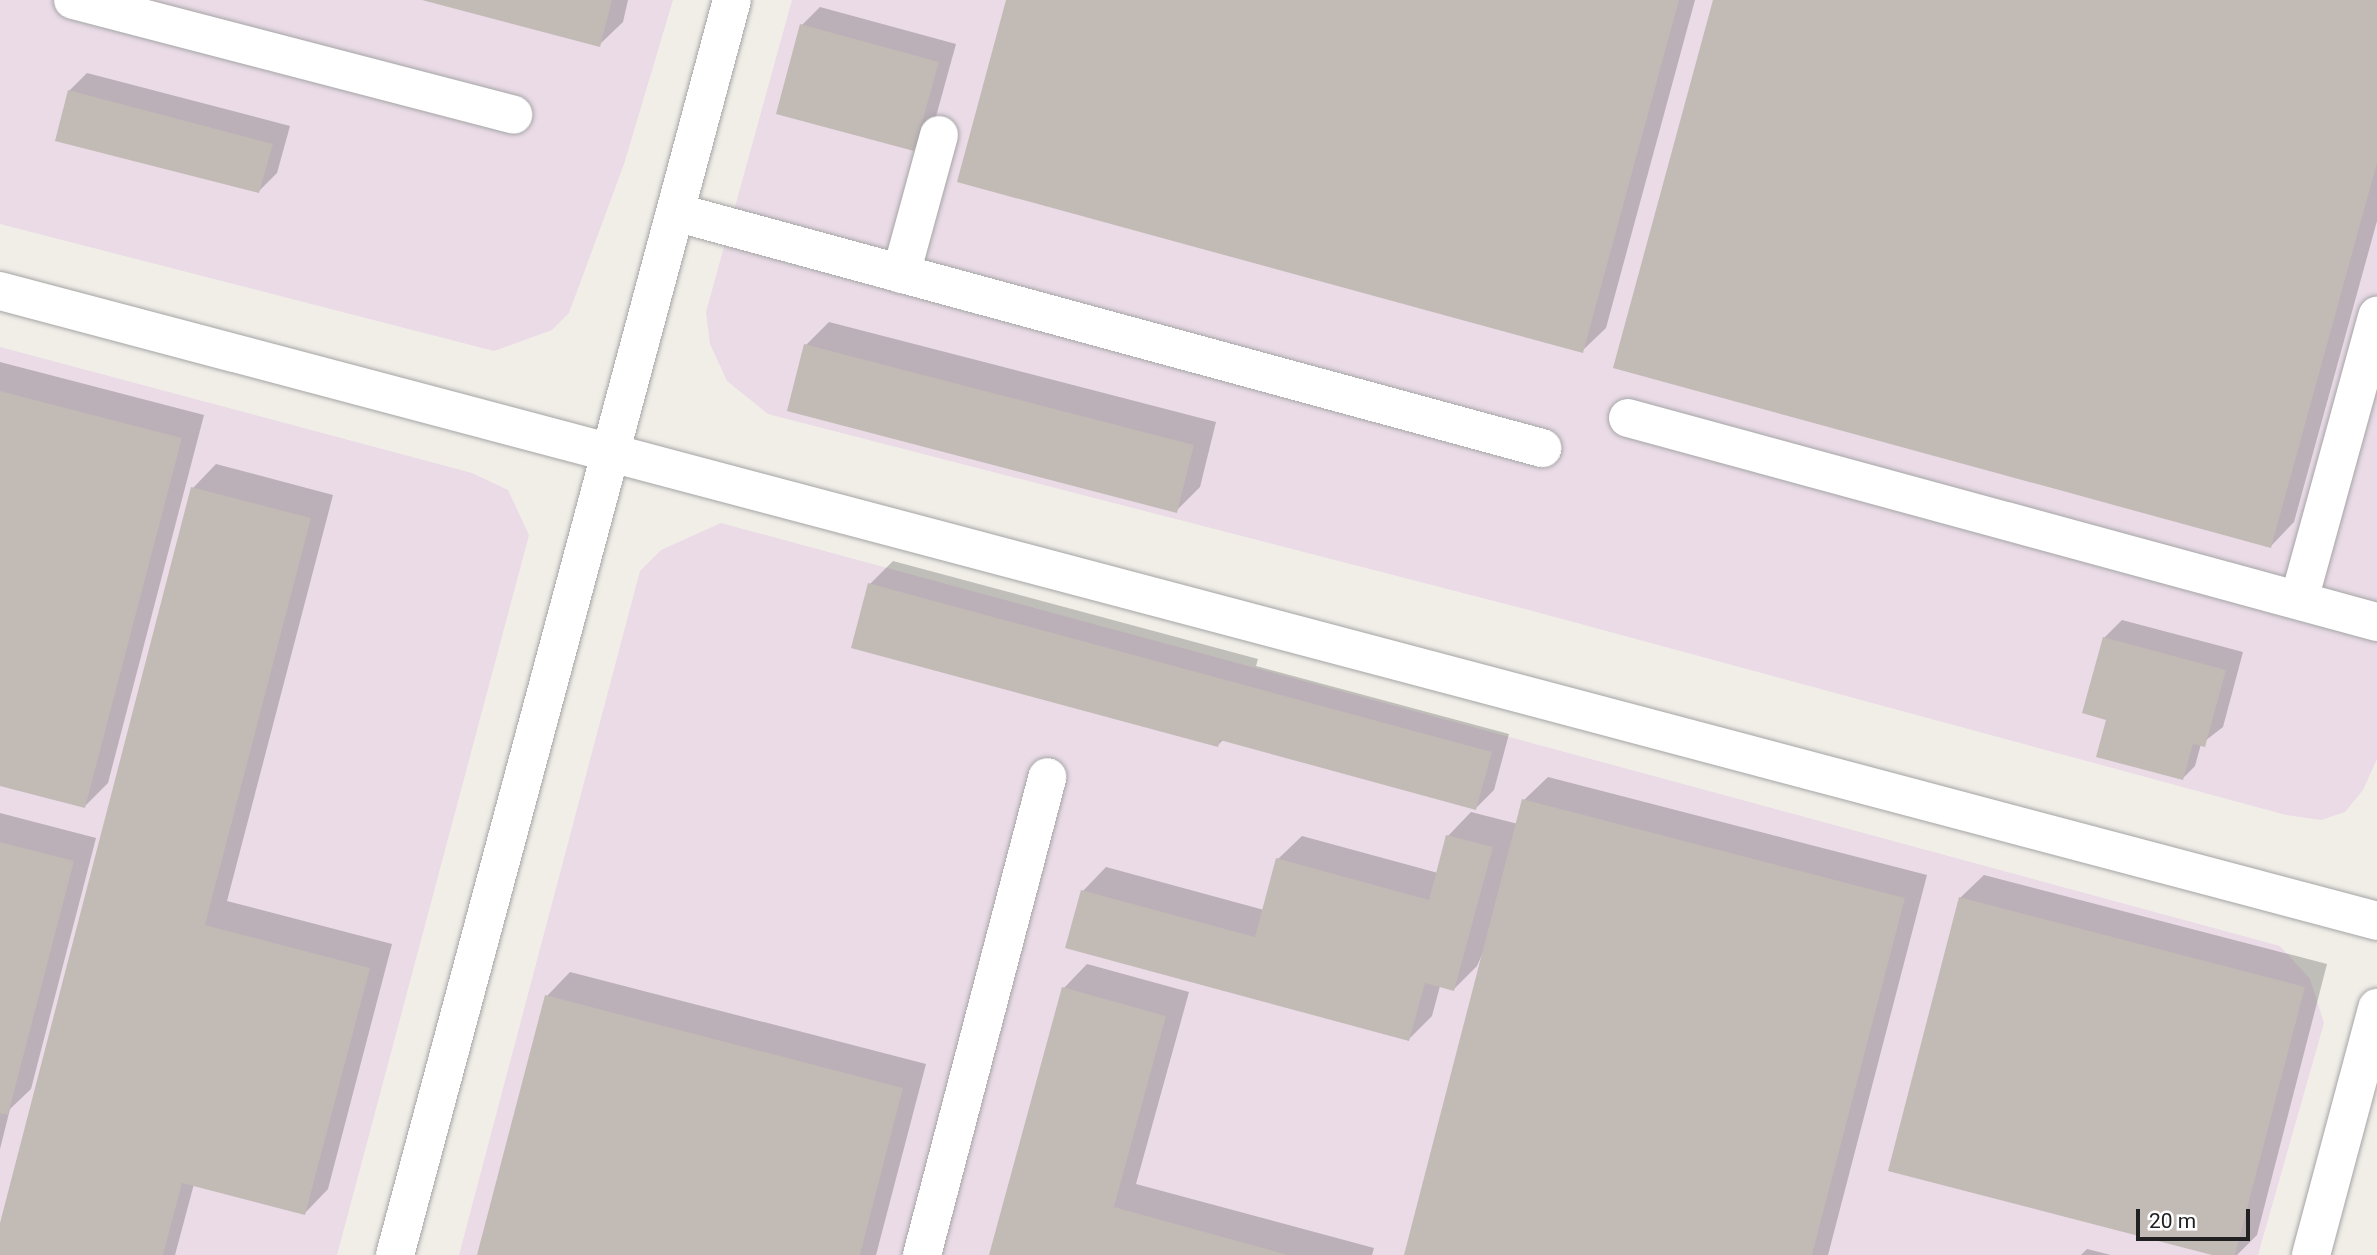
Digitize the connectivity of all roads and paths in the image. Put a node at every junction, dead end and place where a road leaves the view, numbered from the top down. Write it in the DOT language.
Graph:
graph roads {
  1 [pos="73,0"];
  2 [pos="732,0"];
  3 [pos="513,115"];
  4 [pos="939,135"];
  5 [pos="675,212"];
  6 [pos="901,274"];
  7 [pos="0,291"];
  8 [pos="2377,316"];
  9 [pos="1628,418"];
  10 [pos="1542,449"];
  11 [pos="611,452"];
  12 [pos="2299,600"];
  13 [pos="2377,622"];
  14 [pos="1047,777"];
  15 [pos="2377,921"];
  16 [pos="2377,1008"];
  17 [pos="396,1255"];
  18 [pos="922,1255"];
  19 [pos="2311,1255"];
  1 -- 3 [label="street"];
  2 -- 5 [label="street"];
  4 -- 6 [label="street"];
  5 -- 6 [label="street"];
  5 -- 11 [label="street"];
  6 -- 10 [label="street"];
  7 -- 11 [label="street"];
  8 -- 12 [label="street"];
  9 -- 12 [label="street"];
  11 -- 15 [label="street"];
  11 -- 17 [label="street"];
  12 -- 13 [label="street"];
  14 -- 18 [label="street"];
  16 -- 19 [label="street"];
}
